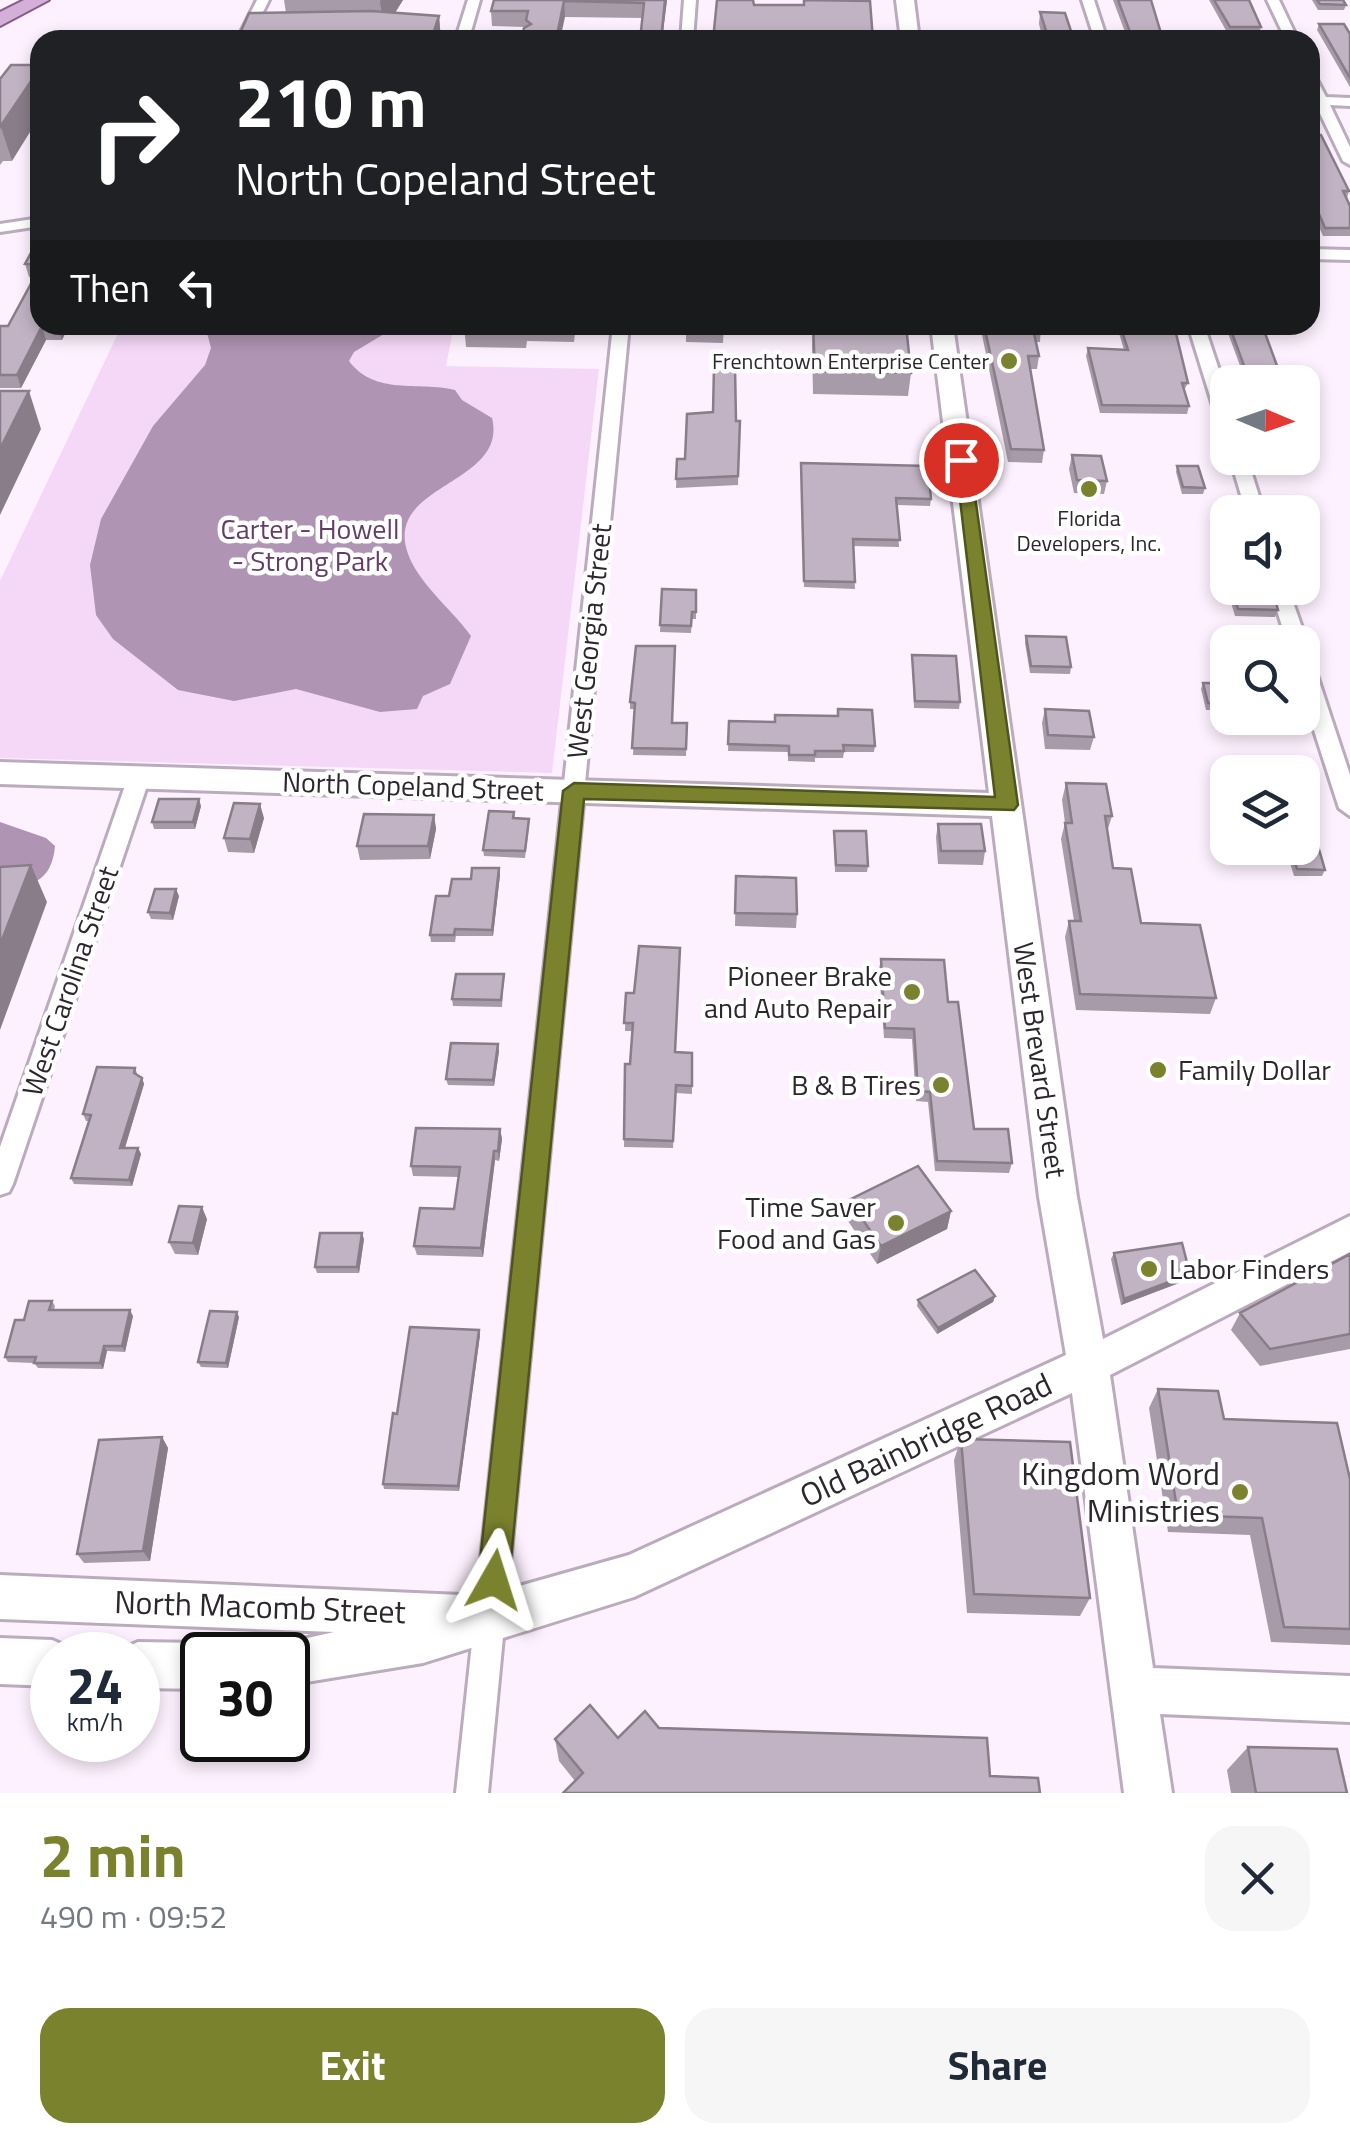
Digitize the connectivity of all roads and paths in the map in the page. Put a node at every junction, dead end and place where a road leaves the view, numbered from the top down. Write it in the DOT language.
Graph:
graph roads {
  1 [pos="9,0"];
  2 [pos="38,0"];
  3 [pos="263,0"];
  4 [pos="474,0"];
  5 [pos="690,0"];
  6 [pos="905,0"];
  7 [pos="1088,0"];
  8 [pos="1272,0"];
  9 [pos="0,5"];
  10 [pos="0,20"];
  11 [pos="248,30"];
  12 [pos="465,30"];
  13 [pos="688,30"];
  14 [pos="909,30"];
  15 [pos="1097,30"];
  16 [pos="1287,30"];
  17 [pos="1320,101"];
  18 [pos="1350,102"];
  19 [pos="1320,108"];
  20 [pos="1350,161"];
  21 [pos="7,227"];
  22 [pos="0,249"];
  23 [pos="1320,254"];
  24 [pos="1350,254"];
  25 [pos="620,335"];
  26 [pos="943,335"];
  27 [pos="1199,335"];
  28 [pos="1210,368"];
  29 [pos="1320,716"];
  30 [pos="0,773"];
  31 [pos="139,777"];
  32 [pos="574,791"];
  33 [pos="1007,805"];
  34 [pos="1350,808"];
  35 [pos="0,1184"];
  36 [pos="1350,1232"];
  37 [pos="1088,1364"];
  38 [pos="0,1597"];
  39 [pos="490,1616"];
  40 [pos="310,1658"];
  41 [pos="0,1661"];
  42 [pos="30,1662"];
  43 [pos="1134,1690"];
  44 [pos="1350,1699"];
  45 [pos="472,1793"];
  46 [pos="1148,1793"];
  1 -- 9 [label="main road"];
  2 -- 10 [label="main road"];
  3 -- 11 [label="street"];
  4 -- 12 [label="street"];
  5 -- 13 [label="street"];
  6 -- 14 [label="street"];
  7 -- 15 [label="street"];
  8 -- 16 [label="street"];
  17 -- 18 [label="street"];
  19 -- 20 [label="street"];
  21 -- 22 [label="street"];
  23 -- 24 [label="street"];
  25 -- 32 [label="street, West Georgia Street"];
  26 -- 33 [label="street, West Brevard Street"];
  27 -- 28 [label="street"];
  29 -- 34 [label="street"];
  30 -- 31 [label="street, North Copeland Street"];
  31 -- 32 [label="street, North Copeland Street"];
  31 -- 35 [label="street, West Carolina Street"];
  32 -- 33 [label="street, North Copeland Street"];
  32 -- 39 [label="street, West Georgia Street"];
  33 -- 37 [label="street, West Brevard Street"];
  36 -- 37 [label="street, Old Bainbridge Road"];
  37 -- 39 [label="street, Old Bainbridge Road"];
  37 -- 43 [label="street, West Brevard Street"];
  38 -- 39 [label="street, North Macomb Street"];
  39 -- 40 [label="street, North Macomb Street"];
  39 -- 45 [label="street, West Georgia Street"];
  41 -- 42 [label="street"];
  43 -- 44 [label="street"];
  43 -- 46 [label="street, West Brevard Street"];
}
